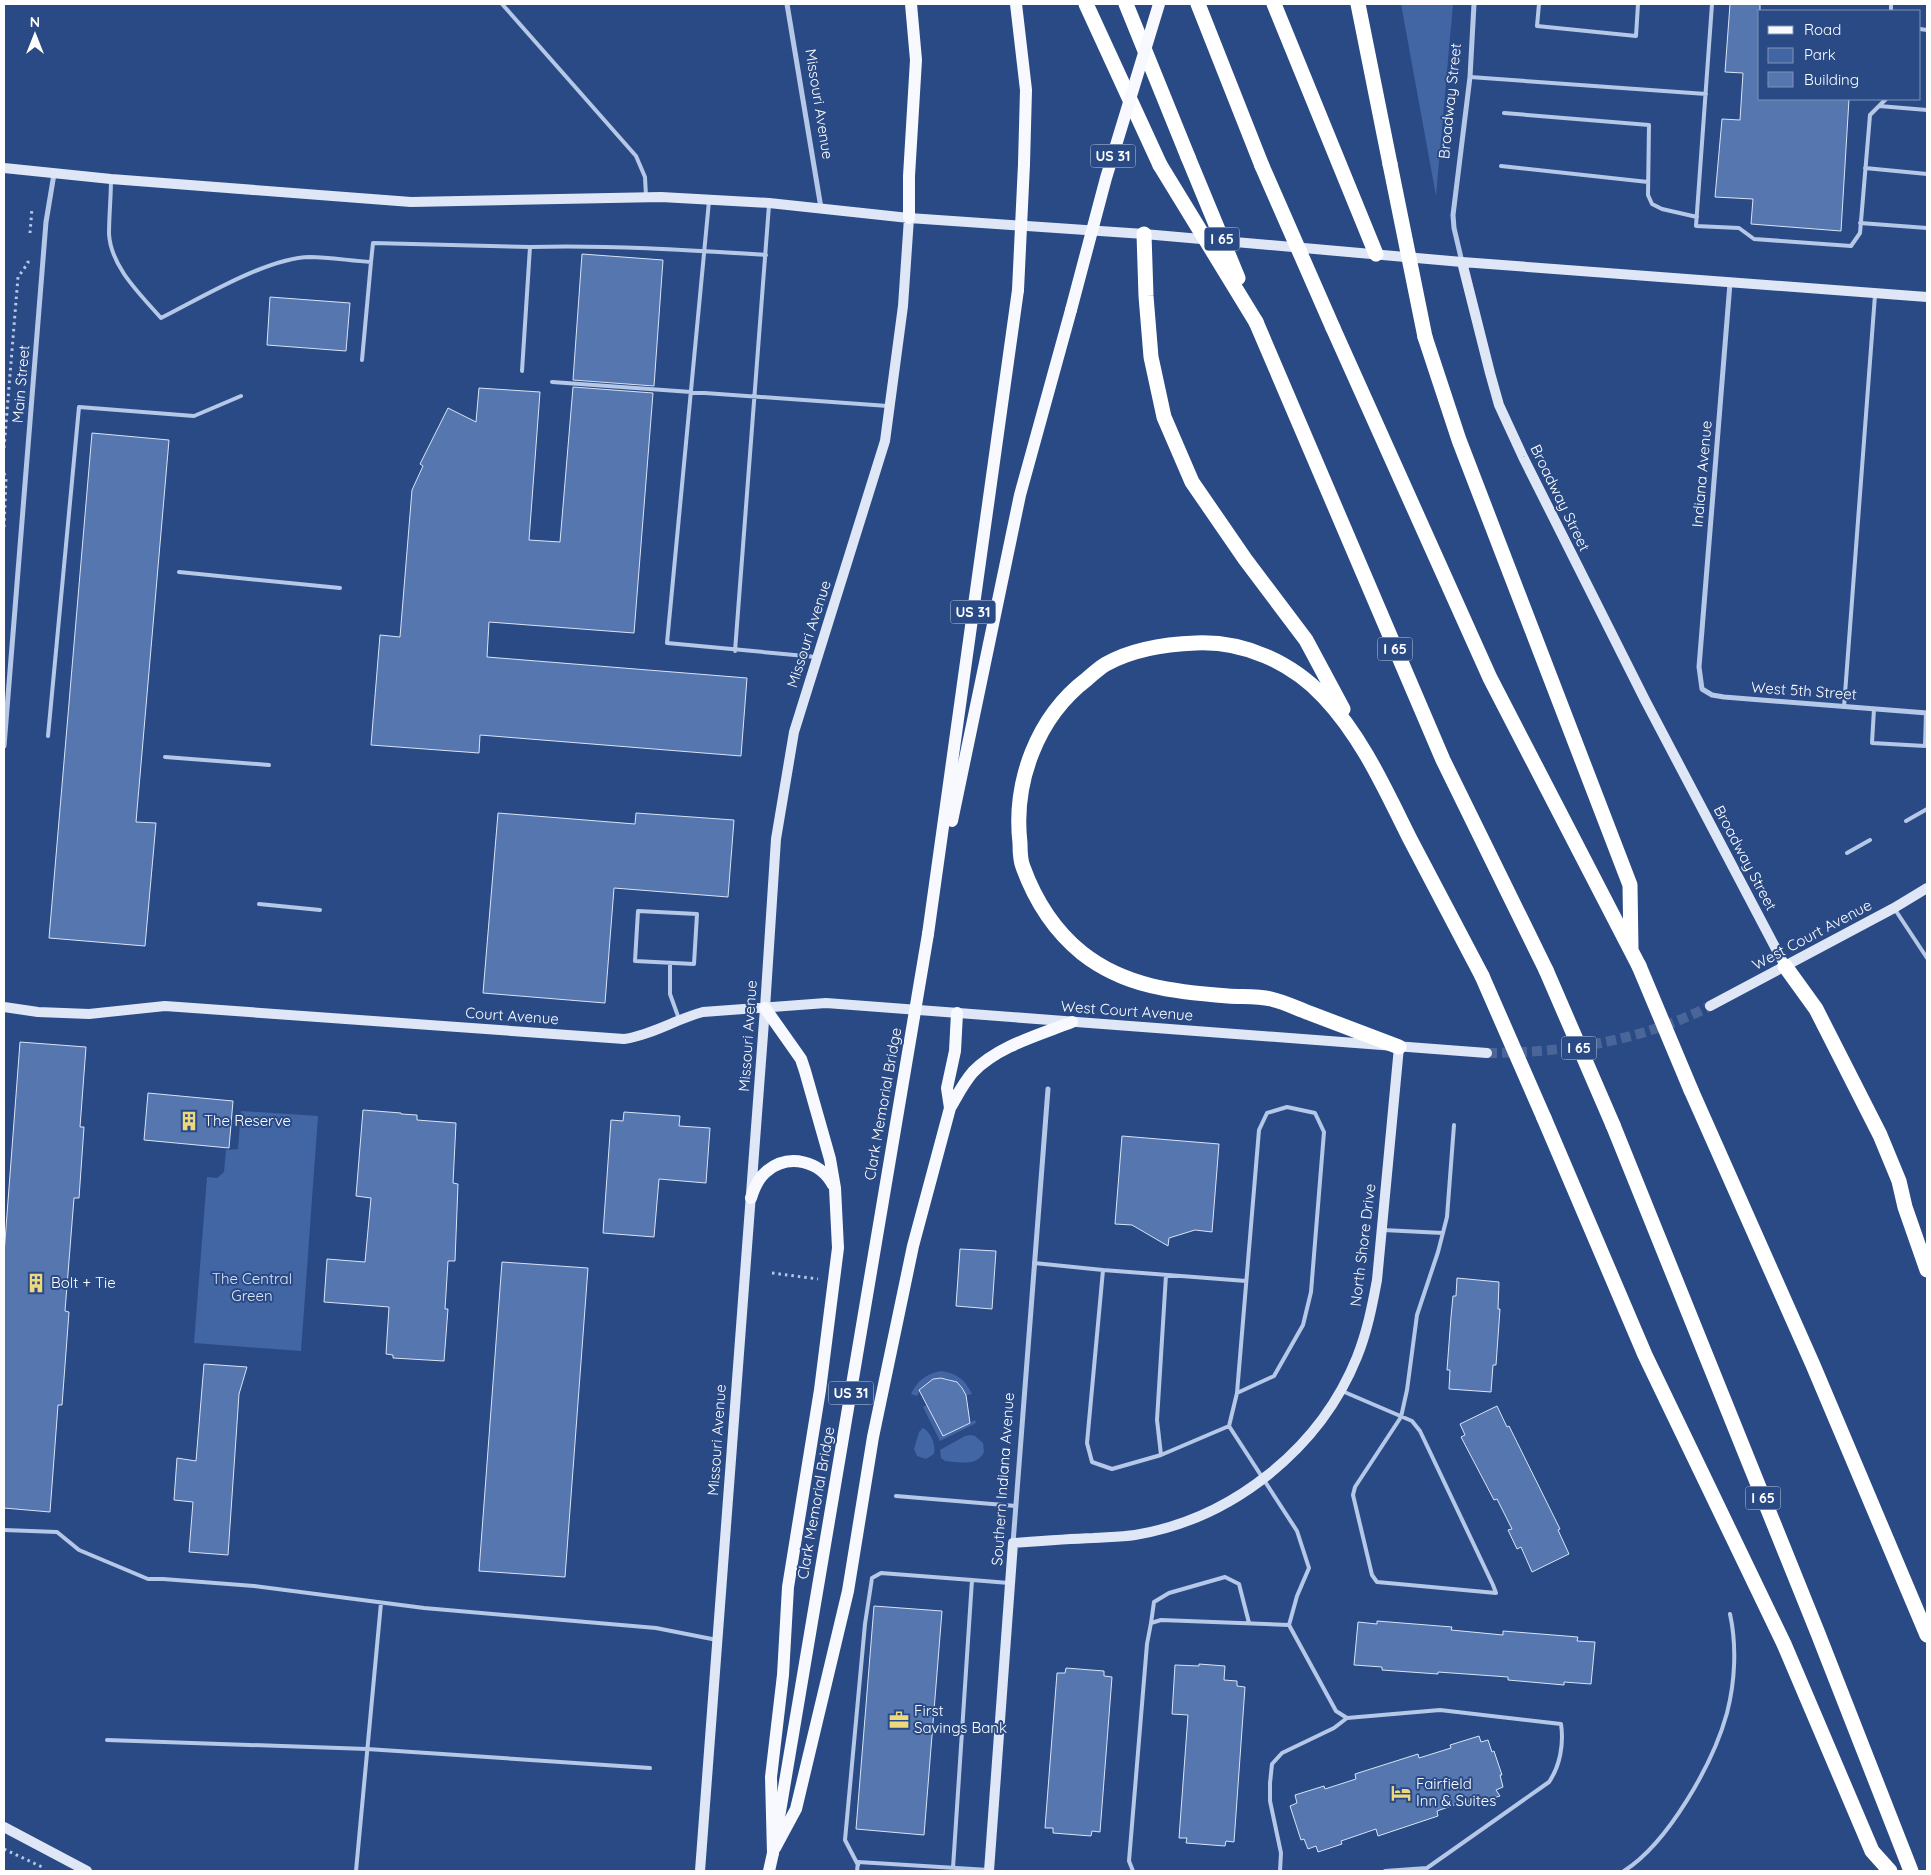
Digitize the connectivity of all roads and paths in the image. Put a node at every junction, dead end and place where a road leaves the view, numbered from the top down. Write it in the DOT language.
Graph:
graph roads {
  1 [pos="502,4"];
  2 [pos="787,4"];
  3 [pos="911,4"];
  4 [pos="1016,4"];
  5 [pos="1086,4"];
  6 [pos="1126,4"];
  7 [pos="1159,4"];
  8 [pos="1198,4"];
  9 [pos="1274,4"];
  10 [pos="1358,4"];
  11 [pos="1474,4"];
  12 [pos="1539,4"];
  13 [pos="1638,4"];
  14 [pos="1712,4"];
  15 [pos="1470,77"];
  16 [pos="1706,94"];
  17 [pos="1885,100"];
  18 [pos="1878,106"];
  19 [pos="1927,110"];
  20 [pos="1504,113"];
  21 [pos="1501,166"];
  22 [pos="4,168"];
  23 [pos="1865,168"];
  24 [pos="54,173"];
  25 [pos="1927,174"];
  26 [pos="111,179"];
  27 [pos="1648,182"];
  28 [pos="646,197"];
  29 [pos="709,199"];
  30 [pos="770,203"];
  31 [pos="821,208"];
  32 [pos="1697,217"];
  33 [pos="909,218"];
  34 [pos="1860,223"];
  35 [pos="1927,228"];
  36 [pos="1144,234"];
  37 [pos="530,247"];
  38 [pos="704,251"];
  39 [pos="1376,254"];
  40 [pos="766,255"];
  41 [pos="371,262"];
  42 [pos="1462,262"];
  43 [pos="28,263"];
  44 [pos="1730,283"];
  45 [pos="1875,293"];
  46 [pos="1927,297"];
  47 [pos="1256,322"];
  48 [pos="362,360"];
  49 [pos="522,371"];
  50 [pos="552,382"];
  51 [pos="690,392"];
  52 [pos="241,396"];
  53 [pos="755,396"];
  54 [pos="890,406"];
  55 [pos="4,448"];
  56 [pos="4,473"];
  57 [pos="4,528"];
  58 [pos="179,572"];
  59 [pos="340,588"];
  60 [pos="735,651"];
  61 [pos="817,657"];
  62 [pos="1699,667"];
  63 [pos="1844,706"];
  64 [pos="1874,709"];
  65 [pos="1927,713"];
  66 [pos="48,736"];
  67 [pos="4,746"];
  68 [pos="1925,746"];
  69 [pos="1927,752"];
  70 [pos="165,757"];
  71 [pos="269,766"];
  72 [pos="1383,784"];
  73 [pos="1927,809"];
  74 [pos="1906,821"];
  75 [pos="1870,840"];
  76 [pos="1847,853"];
  77 [pos="1927,888"];
  78 [pos="260,904"];
  79 [pos="1894,908"];
  80 [pos="320,910"];
  81 [pos="928,934"];
  82 [pos="1631,953"];
  83 [pos="1927,958"];
  84 [pos="670,963"];
  85 [pos="1785,966"];
  86 [pos="1710,1006"];
  87 [pos="4,1008"];
  88 [pos="765,1008"];
  89 [pos="956,1013"];
  90 [pos="679,1020"];
  91 [pos="1072,1022"];
  92 [pos="1398,1047"];
  93 [pos="1487,1053"];
  94 [pos="1048,1089"];
  95 [pos="950,1108"];
  96 [pos="1454,1125"];
  97 [pos="835,1188"];
  98 [pos="751,1198"];
  99 [pos="1381,1230"];
  100 [pos="1443,1233"];
  101 [pos="1034,1263"];
  102 [pos="1103,1270"];
  103 [pos="1927,1270"];
  104 [pos="772,1274"];
  105 [pos="1166,1274"];
  106 [pos="818,1279"];
  107 [pos="1246,1281"];
  108 [pos="1341,1390"];
  109 [pos="1236,1393"];
  110 [pos="1401,1417"];
  111 [pos="1228,1426"];
  112 [pos="1161,1455"];
  113 [pos="1263,1479"];
  114 [pos="896,1496"];
  115 [pos="1016,1506"];
  116 [pos="4,1530"];
  117 [pos="1013,1542"];
  118 [pos="972,1580"];
  119 [pos="1010,1583"];
  120 [pos="381,1602"];
  121 [pos="1730,1614"];
  122 [pos="1249,1623"];
  123 [pos="1151,1624"];
  124 [pos="1288,1624"];
  125 [pos="1927,1635"];
  126 [pos="717,1640"];
  127 [pos="1347,1718"];
  128 [pos="107,1740"];
  129 [pos="367,1749"];
  130 [pos="650,1768"];
  131 [pos="4,1827"];
  132 [pos="4,1849"];
  133 [pos="773,1853"];
  134 [pos="858,1865"];
  135 [pos="43,1868"];
  136 [pos="953,1868"];
  137 [pos="87,1871"];
  138 [pos="356,1871"];
  139 [pos="700,1871"];
  140 [pos="769,1871"];
  141 [pos="857,1871"];
  142 [pos="989,1871"];
  143 [pos="1133,1871"];
  144 [pos="1280,1871"];
  145 [pos="1385,1871"];
  146 [pos="1624,1871"];
  147 [pos="1890,1871"];
  148 [pos="1911,1871"];
  1 -- 28 [label="lane"];
  2 -- 31 [label="street, Missouri Avenue"];
  3 -- 33 [label="main road"];
  4 -- 81 [label="main road, US 31, bridge"];
  5 -- 47 [label="highway, bridge"];
  6 -- 47 [label="highway, I 65, bridge"];
  7 -- 81 [label="main road, US 31, bridge"];
  8 -- 82 [label="highway, bridge"];
  9 -- 39 [label="highway"];
  10 -- 82 [label="highway, bridge"];
  11 -- 15 [label="street, Broadway Street"];
  12 -- 13 [label="lane"];
  14 -- 16 [label="lane"];
  15 -- 16 [label="lane"];
  15 -- 42 [label="street, Broadway Street"];
  16 -- 32 [label="lane"];
  17 -- 18 [label="lane"];
  18 -- 19 [label="lane"];
  18 -- 23 [label="lane"];
  20 -- 27 [label="lane"];
  21 -- 27 [label="lane"];
  22 -- 24 [label="street"];
  23 -- 25 [label="lane"];
  23 -- 34 [label="lane"];
  24 -- 26 [label="street"];
  24 -- 67 [label="street, Main Street"];
  26 -- 28 [label="street"];
  26 -- 41 [label="lane"];
  27 -- 32 [label="lane"];
  28 -- 29 [label="street"];
  29 -- 30 [label="street"];
  29 -- 38 [label="lane"];
  30 -- 31 [label="street"];
  30 -- 40 [label="lane"];
  31 -- 33 [label="street"];
  32 -- 34 [label="lane"];
  33 -- 36 [label="street"];
  33 -- 54 [label="street, Missouri Avenue"];
  34 -- 35 [label="lane"];
  36 -- 39 [label="street"];
  36 -- 72 [label="highway"];
  37 -- 38 [label="lane"];
  37 -- 41 [label="lane"];
  37 -- 49 [label="lane"];
  38 -- 40 [label="lane"];
  38 -- 51 [label="lane"];
  39 -- 42 [label="street"];
  40 -- 53 [label="lane"];
  41 -- 48 [label="lane"];
  42 -- 44 [label="street"];
  42 -- 85 [label="street, Broadway Street"];
  43 -- 55 [label="path"];
  44 -- 45 [label="street"];
  44 -- 62 [label="street, Indiana Avenue"];
  45 -- 46 [label="street"];
  45 -- 63 [label="lane"];
  47 -- 148 [label="highway, I 65, bridge"];
  50 -- 51 [label="lane"];
  51 -- 53 [label="lane"];
  51 -- 60 [label="lane"];
  52 -- 66 [label="lane"];
  53 -- 54 [label="lane"];
  53 -- 60 [label="lane"];
  54 -- 61 [label="street, Missouri Avenue"];
  56 -- 57 [label="path"];
  58 -- 59 [label="lane"];
  60 -- 61 [label="lane"];
  61 -- 88 [label="street, Missouri Avenue"];
  62 -- 63 [label="street, West 5th Street"];
  63 -- 64 [label="street, West 5th Street"];
  64 -- 65 [label="street, West 5th Street"];
  64 -- 68 [label="lane"];
  65 -- 68 [label="lane"];
  68 -- 69 [label="lane"];
  70 -- 71 [label="lane"];
  72 -- 92 [label="highway"];
  72 -- 147 [label="highway, bridge"];
  73 -- 74 [label="lane"];
  75 -- 76 [label="lane"];
  77 -- 79 [label="street, West Court Avenue"];
  78 -- 80 [label="lane"];
  79 -- 83 [label="lane"];
  79 -- 85 [label="street, West Court Avenue"];
  81 -- 133 [label="main road, Clark Memorial Bridge / US 31, bridge"];
  82 -- 125 [label="highway, bridge"];
  84 -- 84 [label="lane"];
  84 -- 90 [label="lane"];
  85 -- 86 [label="street, West Court Avenue"];
  85 -- 103 [label="highway"];
  87 -- 90 [label="street, Court Avenue"];
  88 -- 89 [label="street, West Court Avenue"];
  88 -- 90 [label="street, Court Avenue"];
  88 -- 97 [label="main road"];
  88 -- 98 [label="street, Missouri Avenue"];
  89 -- 91 [label="street, West Court Avenue"];
  89 -- 95 [label="main road"];
  91 -- 92 [label="street, West Court Avenue"];
  91 -- 95 [label="main road"];
  92 -- 93 [label="street, West Court Avenue"];
  92 -- 99 [label="street, North Shore Drive"];
  94 -- 101 [label="street, Southern Indiana Avenue"];
  95 -- 133 [label="main road"];
  96 -- 100 [label="lane"];
  97 -- 98 [label="main road"];
  97 -- 133 [label="main road, bridge"];
  98 -- 126 [label="street, Missouri Avenue"];
  99 -- 100 [label="lane"];
  99 -- 108 [label="street, North Shore Drive"];
  100 -- 110 [label="lane"];
  101 -- 102 [label="lane"];
  101 -- 115 [label="street, Southern Indiana Avenue"];
  102 -- 105 [label="lane"];
  102 -- 112 [label="lane"];
  104 -- 106 [label="path"];
  105 -- 107 [label="lane"];
  105 -- 112 [label="lane"];
  107 -- 109 [label="lane"];
  107 -- 109 [label="lane"];
  108 -- 110 [label="lane"];
  108 -- 113 [label="street, North Shore Drive"];
  109 -- 111 [label="lane"];
  110 -- 110 [label="lane"];
  111 -- 112 [label="lane"];
  111 -- 113 [label="lane"];
  113 -- 117 [label="street, North Shore Drive"];
  113 -- 124 [label="lane"];
  114 -- 115 [label="lane"];
  115 -- 117 [label="street, Southern Indiana Avenue"];
  116 -- 120 [label="lane"];
  117 -- 119 [label="street, Southern Indiana Avenue"];
  118 -- 119 [label="lane"];
  118 -- 134 [label="lane"];
  118 -- 136 [label="lane"];
  119 -- 142 [label="street, Southern Indiana Avenue"];
  120 -- 126 [label="lane"];
  120 -- 129 [label="lane"];
  121 -- 146 [label="lane"];
  122 -- 123 [label="lane"];
  122 -- 123 [label="lane"];
  122 -- 124 [label="lane"];
  123 -- 143 [label="lane"];
  124 -- 127 [label="lane"];
  126 -- 139 [label="street, Missouri Avenue"];
  127 -- 144 [label="lane"];
  127 -- 145 [label="lane"];
  128 -- 129 [label="lane"];
  129 -- 130 [label="lane"];
  129 -- 138 [label="lane"];
  131 -- 137 [label="street"];
  132 -- 135 [label="path"];
  133 -- 140 [label="main road, Clark Memorial Bridge / US 31"];
  134 -- 136 [label="lane"];
  134 -- 141 [label="lane"];
  136 -- 142 [label="lane"];
}
